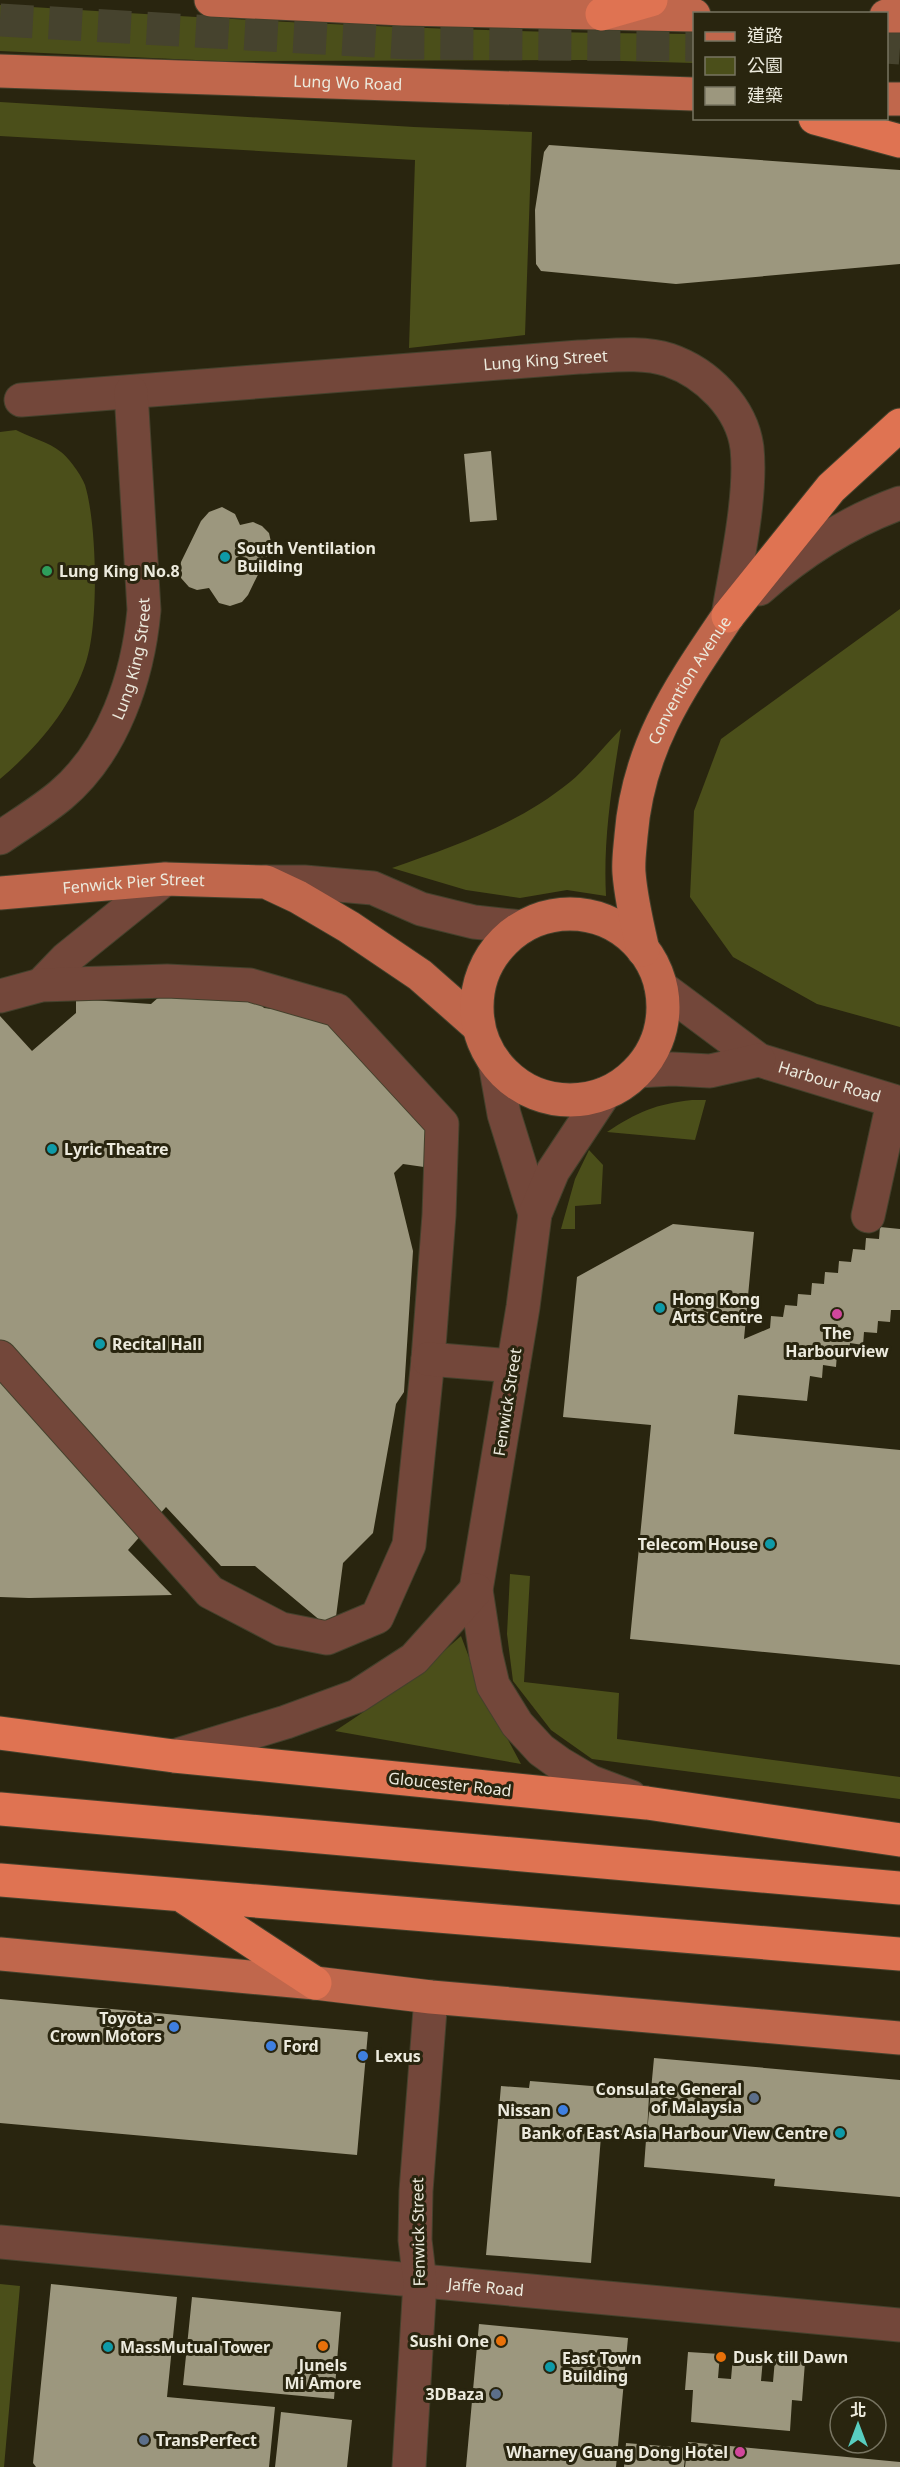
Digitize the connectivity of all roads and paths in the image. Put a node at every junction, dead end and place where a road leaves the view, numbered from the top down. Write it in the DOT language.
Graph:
graph roads {
  1 [pos="211,0"];
  2 [pos="651,0"];
  3 [pos="602,14"];
  4 [pos="693,15"];
  5 [pos="0,71"];
  6 [pos="693,94"];
  7 [pos="822,120"];
  8 [pos="900,141"];
  9 [pos="131,392"];
  10 [pos="21,400"];
  11 [pos="900,425"];
  12 [pos="900,503"];
  13 [pos="728,616"];
  14 [pos="0,838"];
  15 [pos="165,879"];
  16 [pos="266,882"];
  17 [pos="0,893"];
  18 [pos="522,927"];
  19 [pos="643,950"];
  20 [pos="41,985"];
  21 [pos="661,987"];
  22 [pos="0,996"];
  23 [pos="478,1026"];
  24 [pos="759,1060"];
  25 [pos="495,1063"];
  26 [pos="638,1071"];
  27 [pos="604,1094"];
  28 [pos="896,1102"];
  29 [pos="535,1214"];
  30 [pos="868,1216"];
  31 [pos="0,1357"];
  32 [pos="428,1359"];
  33 [pos="513,1366"];
  34 [pos="476,1590"];
  35 [pos="0,1733"];
  36 [pos="174,1756"];
  37 [pos="647,1803"];
  38 [pos="0,1809"];
  39 [pos="900,1840"];
  40 [pos="0,1880"];
  41 [pos="900,1888"];
  42 [pos="182,1896"];
  43 [pos="0,1954"];
  44 [pos="900,1954"];
  45 [pos="315,1983"];
  46 [pos="431,1996"];
  47 [pos="900,2038"];
  48 [pos="0,2242"];
  49 [pos="420,2282"];
  50 [pos="900,2325"];
  51 [pos="409,2467"];
  1 -- 3 [label="main road"];
  2 -- 3 [label="highway"];
  3 -- 4 [label="main road"];
  5 -- 6 [label="main road, Lung Wo Road"];
  7 -- 8 [label="highway"];
  9 -- 10 [label="street, Lung King Street"];
  9 -- 13 [label="street, Lung King Street"];
  9 -- 14 [label="street, Lung King Street"];
  11 -- 13 [label="highway"];
  12 -- 13 [label="street, Convention Avenue"];
  13 -- 19 [label="main road, Convention Avenue"];
  15 -- 16 [label="main road, Fenwick Pier Street"];
  15 -- 17 [label="main road, Fenwick Pier Street"];
  15 -- 20 [label="street"];
  16 -- 18 [label="street, Fenwick Pier Street"];
  16 -- 23 [label="main road, Fenwick Pier Street"];
  18 -- 19 [label="main road"];
  18 -- 23 [label="main road"];
  19 -- 21 [label="main road"];
  20 -- 22 [label="street"];
  20 -- 32 [label="street"];
  21 -- 24 [label="street, Harbour Road"];
  21 -- 26 [label="main road"];
  23 -- 25 [label="main road"];
  24 -- 26 [label="street, Harbour Road"];
  24 -- 28 [label="street, Harbour Road"];
  25 -- 27 [label="main road"];
  25 -- 29 [label="street, Fenwick Street"];
  26 -- 27 [label="main road"];
  27 -- 29 [label="street, Fenwick Street"];
  28 -- 30 [label="street"];
  29 -- 33 [label="street, Fenwick Street"];
  31 -- 32 [label="street"];
  32 -- 33 [label="street"];
  33 -- 34 [label="street, Fenwick Street"];
  34 -- 36 [label="street"];
  34 -- 37 [label="street, Fenwick Street"];
  35 -- 36 [label="highway, Gloucester Road"];
  36 -- 37 [label="highway, Gloucester Road"];
  37 -- 39 [label="highway, Gloucester Road"];
  38 -- 41 [label="highway"];
  40 -- 42 [label="highway"];
  42 -- 44 [label="highway"];
  42 -- 45 [label="highway"];
  43 -- 45 [label="main road"];
  45 -- 46 [label="main road"];
  46 -- 47 [label="main road"];
  46 -- 49 [label="street, Fenwick Street"];
  48 -- 49 [label="street, Jaffe Road"];
  49 -- 50 [label="street, Jaffe Road"];
  49 -- 51 [label="street, Fenwick Street"];
}
